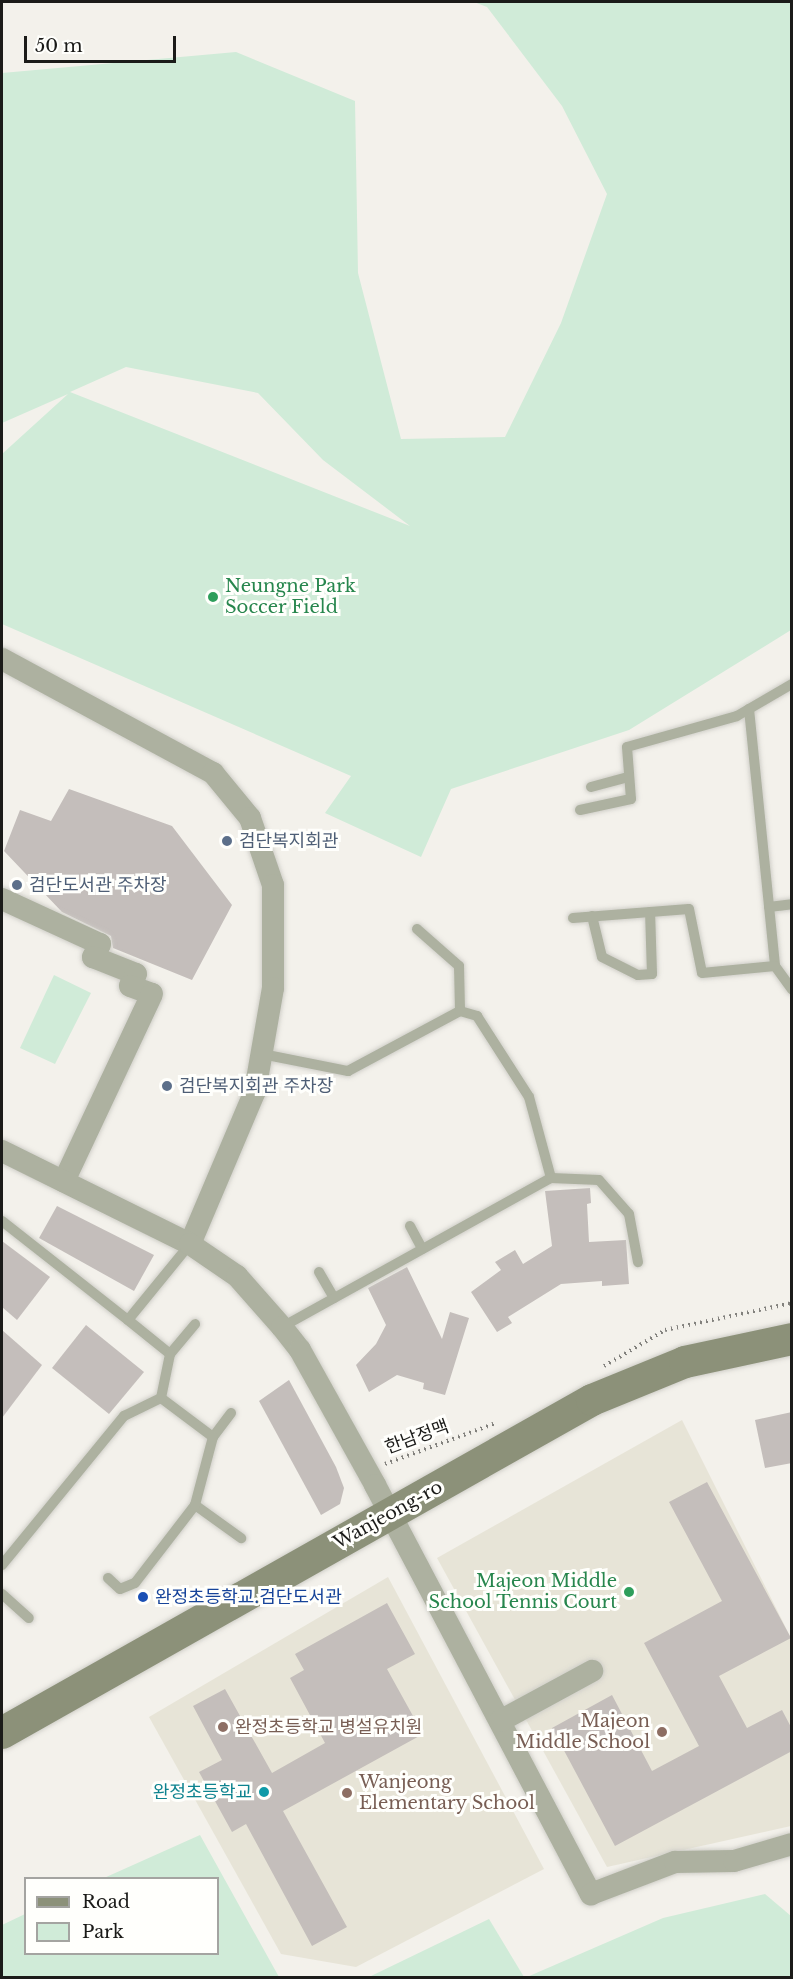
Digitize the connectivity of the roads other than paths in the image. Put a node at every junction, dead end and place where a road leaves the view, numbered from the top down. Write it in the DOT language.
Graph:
graph roads {
  1 [pos="2,659"];
  2 [pos="792,684"];
  3 [pos="749,710"];
  4 [pos="628,777"];
  5 [pos="591,787"];
  6 [pos="580,810"];
  7 [pos="2,898"];
  8 [pos="792,904"];
  9 [pos="769,907"];
  10 [pos="650,912"];
  11 [pos="592,916"];
  12 [pos="573,918"];
  13 [pos="417,929"];
  14 [pos="775,966"];
  15 [pos="792,989"];
  16 [pos="460,1011"];
  17 [pos="262,1054"];
  18 [pos="2,1151"];
  19 [pos="551,1178"];
  20 [pos="64,1181"];
  21 [pos="2,1221"];
  22 [pos="410,1226"];
  23 [pos="190,1244"];
  24 [pos="422,1249"];
  25 [pos="638,1262"];
  26 [pos="319,1272"];
  27 [pos="334,1298"];
  28 [pos="128,1320"];
  29 [pos="195,1324"];
  30 [pos="282,1327"];
  31 [pos="792,1339"];
  32 [pos="170,1354"];
  33 [pos="161,1398"];
  34 [pos="231,1413"];
  35 [pos="213,1437"];
  36 [pos="195,1505"];
  37 [pos="390,1514"];
  38 [pos="241,1538"];
  39 [pos="2,1565"];
  40 [pos="108,1578"];
  41 [pos="2,1594"];
  42 [pos="29,1618"];
  43 [pos="592,1671"];
  44 [pos="500,1721"];
  45 [pos="2,1733"];
  46 [pos="792,1844"];
  1 -- 17 [label="street"];
  2 -- 3 [label="lane"];
  3 -- 4 [label="lane"];
  3 -- 9 [label="lane"];
  4 -- 5 [label="lane"];
  4 -- 6 [label="lane"];
  7 -- 20 [label="street"];
  8 -- 9 [label="lane"];
  9 -- 14 [label="lane"];
  10 -- 11 [label="lane"];
  10 -- 11 [label="lane"];
  10 -- 14 [label="lane"];
  11 -- 12 [label="lane"];
  13 -- 16 [label="lane"];
  14 -- 15 [label="lane"];
  16 -- 17 [label="lane"];
  16 -- 19 [label="lane"];
  17 -- 23 [label="street"];
  18 -- 20 [label="street"];
  19 -- 24 [label="lane"];
  19 -- 25 [label="lane"];
  20 -- 23 [label="street"];
  21 -- 28 [label="lane"];
  22 -- 24 [label="lane"];
  23 -- 28 [label="lane"];
  23 -- 30 [label="street"];
  24 -- 27 [label="lane"];
  26 -- 27 [label="lane"];
  27 -- 30 [label="lane"];
  28 -- 32 [label="lane"];
  29 -- 32 [label="lane"];
  30 -- 37 [label="street"];
  31 -- 37 [label="main road, Wanjeong-ro"];
  32 -- 33 [label="lane"];
  33 -- 35 [label="lane"];
  33 -- 39 [label="lane"];
  34 -- 35 [label="lane"];
  35 -- 36 [label="lane"];
  36 -- 38 [label="lane"];
  36 -- 40 [label="lane"];
  37 -- 44 [label="street"];
  37 -- 45 [label="main road, Wanjeong-ro"];
  41 -- 42 [label="lane"];
  43 -- 44 [label="street"];
  44 -- 46 [label="street"];
}
